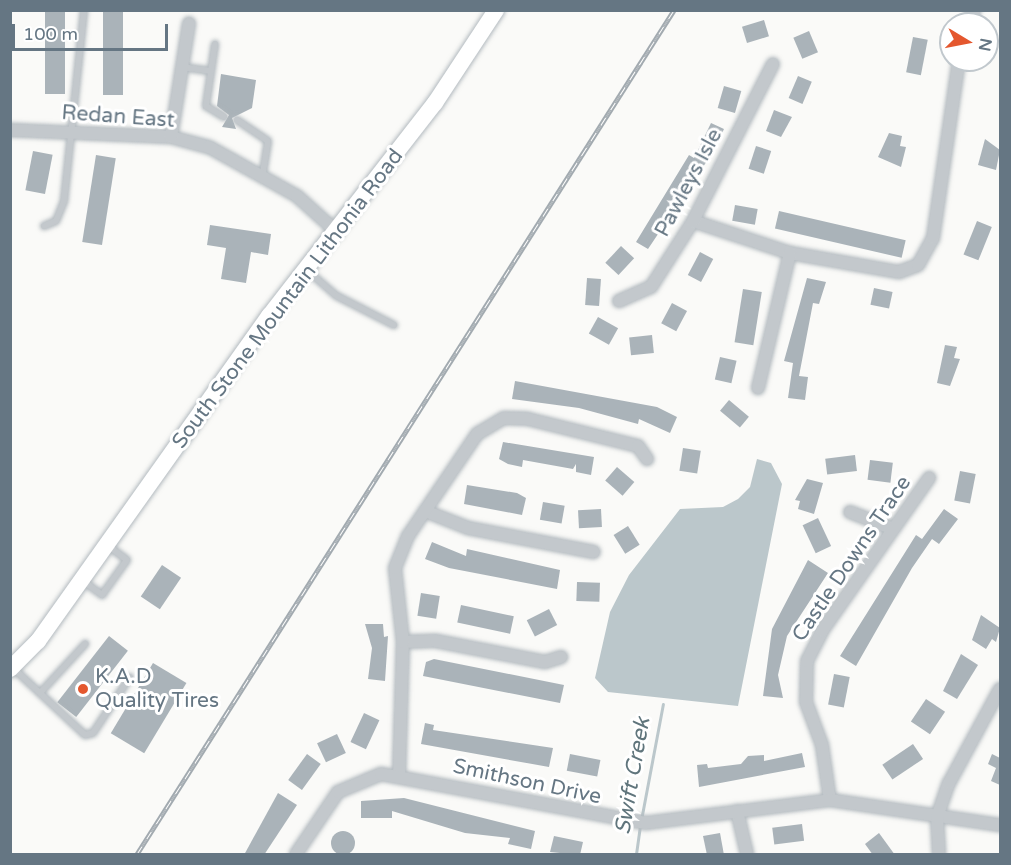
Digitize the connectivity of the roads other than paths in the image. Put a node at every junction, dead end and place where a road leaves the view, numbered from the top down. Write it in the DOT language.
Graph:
graph roads {
  1 [pos="84,10"];
  2 [pos="496,10"];
  3 [pos="189,23"];
  4 [pos="214,44"];
  5 [pos="773,64"];
  6 [pos="182,67"];
  7 [pos="211,71"];
  8 [pos="957,72"];
  9 [pos="224,117"];
  10 [pos="237,120"];
  11 [pos="10,130"];
  12 [pos="72,133"];
  13 [pos="171,137"];
  14 [pos="262,174"];
  15 [pos="693,221"];
  16 [pos="44,226"];
  17 [pos="338,233"];
  18 [pos="790,253"];
  19 [pos="308,270"];
  20 [pos="619,302"];
  21 [pos="394,325"];
  22 [pos="758,388"];
  23 [pos="646,459"];
  24 [pos="929,478"];
  25 [pos="425,511"];
  26 [pos="850,512"];
  27 [pos="891,528"];
  28 [pos="106,544"];
  29 [pos="594,552"];
  30 [pos="81,580"];
  31 [pos="403,642"];
  32 [pos="85,644"];
  33 [pos="561,657"];
  34 [pos="11,668"];
  35 [pos="130,677"];
  36 [pos="1000,689"];
  37 [pos="40,693"];
  38 [pos="399,775"];
  39 [pos="830,800"];
  40 [pos="737,812"];
  41 [pos="937,817"];
  42 [pos="1000,825"];
  43 [pos="296,855"];
  44 [pos="747,855"];
  45 [pos="939,855"];
  1 -- 12 [label="lane"];
  2 -- 17 [label="main road, South Stone Mountain Lithonia Road"];
  3 -- 6 [label="street"];
  4 -- 7 [label="lane"];
  5 -- 15 [label="street, Pawleys Isle"];
  6 -- 7 [label="lane"];
  6 -- 13 [label="street"];
  7 -- 9 [label="lane"];
  8 -- 18 [label="street"];
  10 -- 14 [label="lane"];
  11 -- 12 [label="street, Redan East"];
  12 -- 13 [label="street, Redan East"];
  12 -- 16 [label="lane"];
  13 -- 14 [label="street, Redan East"];
  14 -- 17 [label="street, Redan East"];
  15 -- 18 [label="street"];
  15 -- 20 [label="street, Pawleys Isle"];
  17 -- 19 [label="main road, South Stone Mountain Lithonia Road"];
  18 -- 22 [label="street"];
  19 -- 21 [label="lane"];
  19 -- 28 [label="main road, South Stone Mountain Lithonia Road"];
  23 -- 25 [label="street"];
  24 -- 27 [label="street, Castle Downs Trace"];
  25 -- 29 [label="street"];
  25 -- 31 [label="street"];
  26 -- 27 [label="street"];
  27 -- 39 [label="street, Castle Downs Trace"];
  28 -- 30 [label="main road, South Stone Mountain Lithonia Road"];
  28 -- 30 [label="lane"];
  30 -- 34 [label="main road, South Stone Mountain Lithonia Road"];
  31 -- 33 [label="street"];
  31 -- 38 [label="street"];
  32 -- 37 [label="lane"];
  34 -- 37 [label="lane"];
  35 -- 37 [label="lane"];
  36 -- 41 [label="street"];
  38 -- 40 [label="street, Smithson Drive"];
  38 -- 43 [label="street, Smithson Drive"];
  39 -- 40 [label="street, Smithson Drive"];
  39 -- 41 [label="street, Smithson Drive"];
  40 -- 44 [label="street"];
  41 -- 42 [label="street, Smithson Drive"];
  41 -- 45 [label="street"];
}
